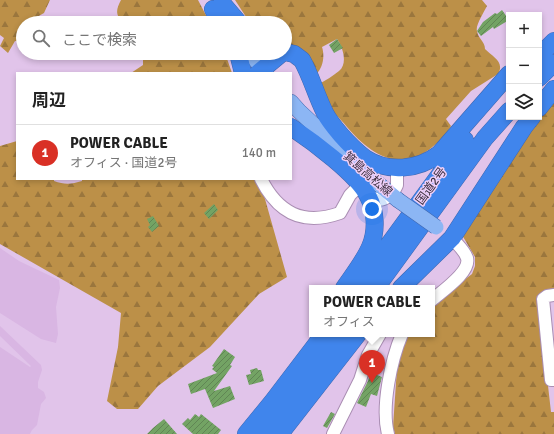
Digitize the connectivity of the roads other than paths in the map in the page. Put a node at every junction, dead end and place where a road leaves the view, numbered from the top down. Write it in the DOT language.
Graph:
graph roads {
  1 [pos="217,7"];
  2 [pos="223,16"];
  3 [pos="225,16"];
  4 [pos="230,16"];
  5 [pos="554,32"];
  6 [pos="554,41"];
  7 [pos="542,42"];
  8 [pos="542,53"];
  9 [pos="292,54"];
  10 [pos="240,60"];
  11 [pos="254,60"];
  12 [pos="275,60"];
  13 [pos="554,63"];
  14 [pos="243,72"];
  15 [pos="262,72"];
  16 [pos="542,75"];
  17 [pos="506,77"];
  18 [pos="554,90"];
  19 [pos="506,91"];
  20 [pos="292,103"];
  21 [pos="542,104"];
  22 [pos="506,114"];
  23 [pos="530,120"];
  24 [pos="292,128"];
  25 [pos="397,168"];
  26 [pos="262,180"];
  27 [pos="364,190"];
  28 [pos="393,195"];
  29 [pos="452,238"];
  30 [pos="346,285"];
  31 [pos="359,285"];
  32 [pos="378,285"];
  33 [pos="404,285"];
  34 [pos="554,295"];
  35 [pos="435,297"];
  36 [pos="316,337"];
  37 [pos="322,337"];
  38 [pos="340,337"];
  39 [pos="356,337"];
  40 [pos="378,337"];
  41 [pos="401,337"];
  42 [pos="306,358"];
  43 [pos="554,380"];
  44 [pos="246,434"];
  45 [pos="264,434"];
  46 [pos="280,434"];
  47 [pos="333,434"];
  48 [pos="388,434"];
  1 -- 2 [label="main road"];
  1 -- 3 [label="main road"];
  1 -- 4 [label="highway"];
  5 -- 7 [label="highway"];
  6 -- 8 [label="highway"];
  9 -- 25 [label="highway"];
  10 -- 14 [label="highway"];
  11 -- 15 [label="main road"];
  12 -- 15 [label="highway"];
  13 -- 16 [label="highway"];
  17 -- 25 [label="highway"];
  18 -- 21 [label="highway"];
  19 -- 31 [label="highway, 国道2号"];
  20 -- 28 [label="main road, 箕島高松線"];
  22 -- 32 [label="highway, 国道2号"];
  23 -- 29 [label="highway"];
  24 -- 27 [label="highway"];
  25 -- 28 [label="street"];
  26 -- 27 [label="street"];
  27 -- 28 [label="street"];
  27 -- 30 [label="highway"];
  28 -- 29 [label="main road, 箕島高松線, bridge"];
  29 -- 33 [label="highway"];
  29 -- 35 [label="street"];
  34 -- 43 [label="street"];
  36 -- 42 [label="highway"];
  37 -- 42 [label="highway"];
  38 -- 45 [label="highway"];
  39 -- 46 [label="highway"];
  40 -- 47 [label="street"];
  41 -- 48 [label="street"];
  42 -- 44 [label="highway"];
}
